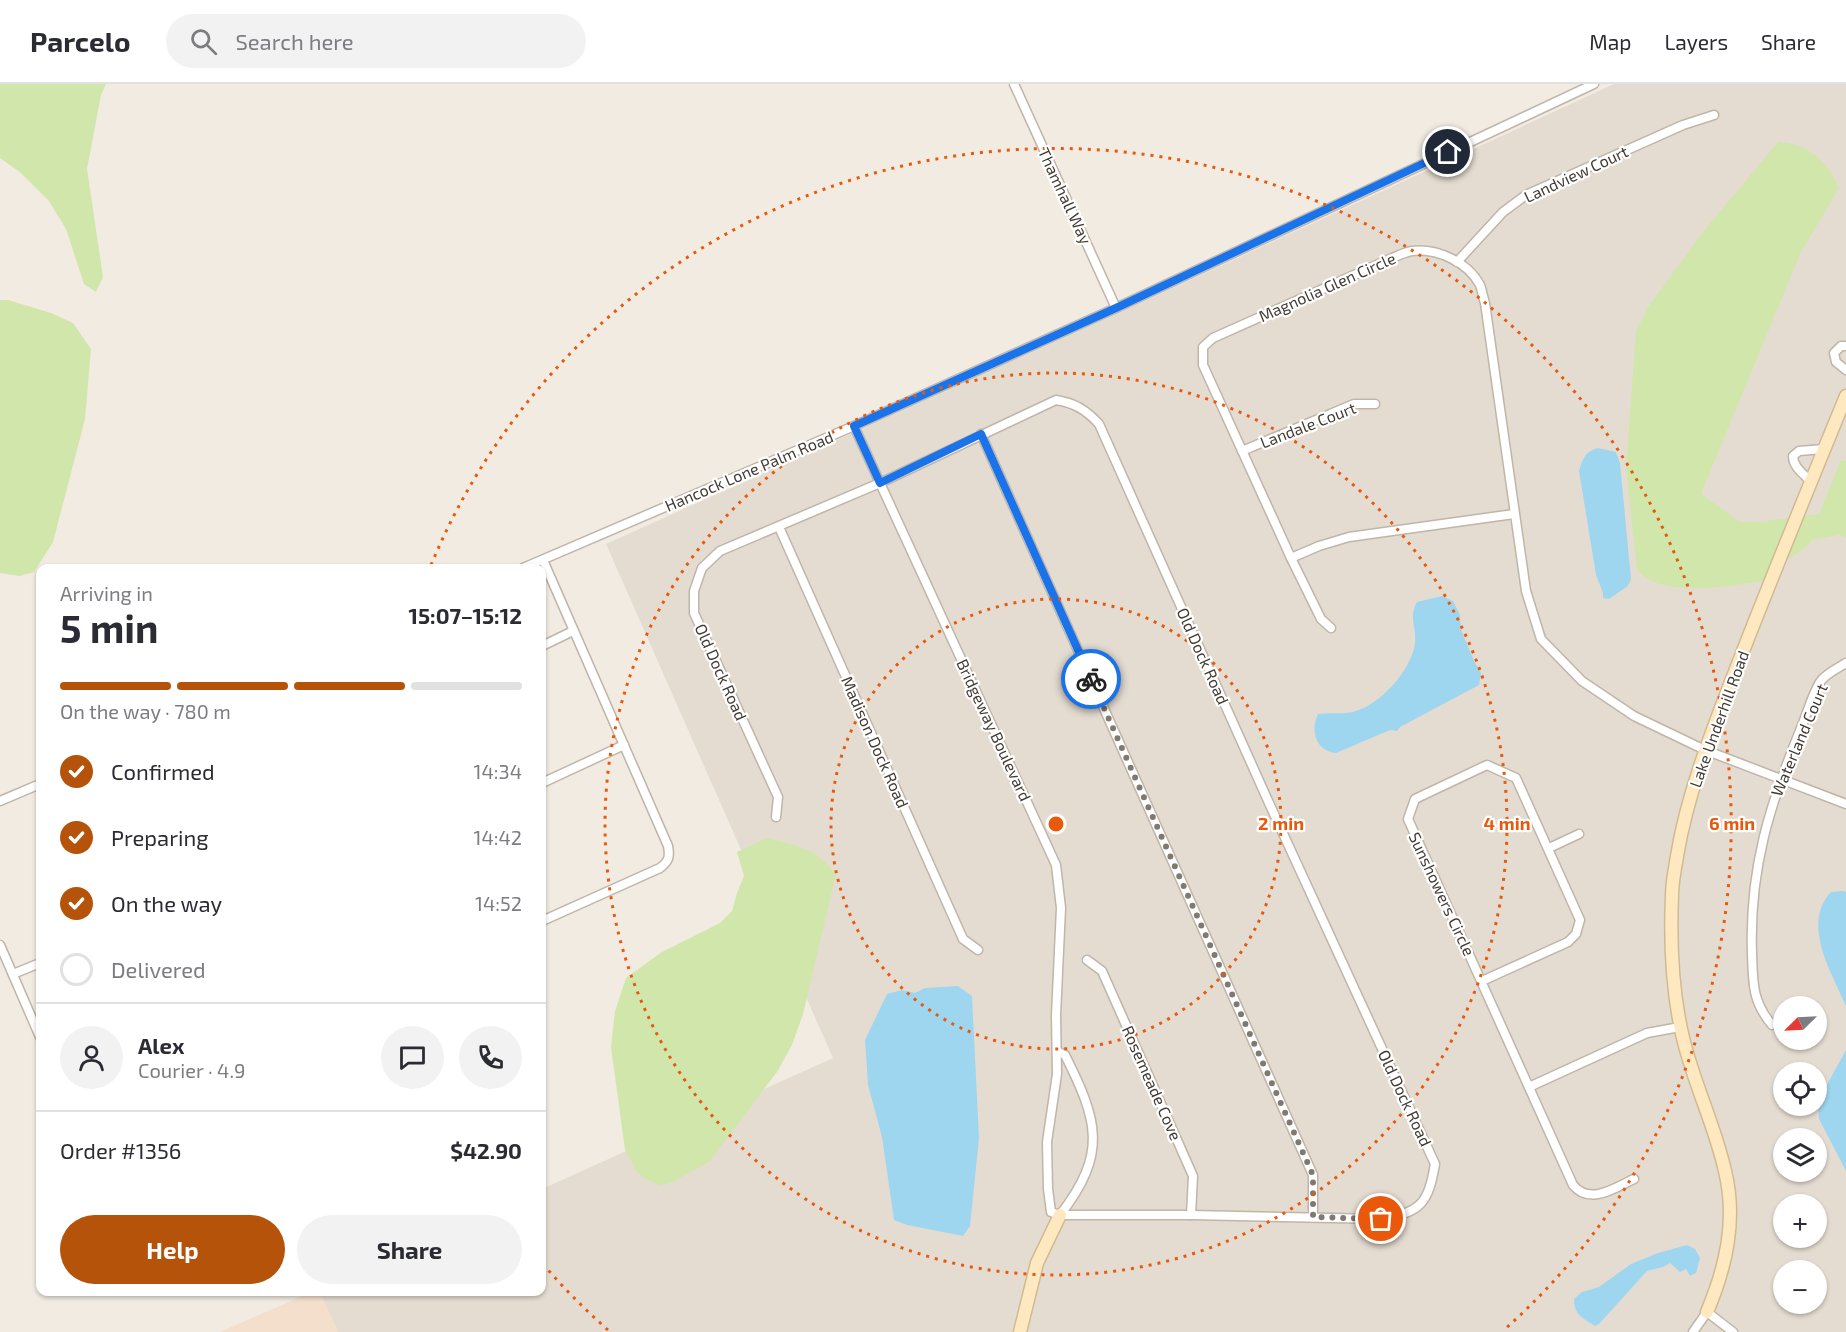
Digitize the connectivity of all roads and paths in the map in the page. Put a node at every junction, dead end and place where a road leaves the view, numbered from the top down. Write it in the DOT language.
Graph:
graph roads {
  1 [pos="1014,84"];
  2 [pos="1594,84"];
  3 [pos="1714,116"];
  4 [pos="1457,262"];
  5 [pos="1116,308"];
  6 [pos="1846,346"];
  7 [pos="1846,370"];
  8 [pos="1846,396"];
  9 [pos="1376,404"];
  10 [pos="854,426"];
  11 [pos="981,434"];
  12 [pos="1824,449"];
  13 [pos="1242,451"];
  14 [pos="1811,482"];
  15 [pos="880,483"];
  16 [pos="1514,514"];
  17 [pos="779,527"];
  18 [pos="1291,558"];
  19 [pos="543,560"];
  20 [pos="532,564"];
  21 [pos="545,564"];
  22 [pos="546,567"];
  23 [pos="1331,628"];
  24 [pos="573,631"];
  25 [pos="546,644"];
  26 [pos="1846,663"];
  27 [pos="624,746"];
  28 [pos="1705,750"];
  29 [pos="1781,779"];
  30 [pos="546,781"];
  31 [pos="36,786"];
  32 [pos="0,801"];
  33 [pos="1846,804"];
  34 [pos="776,817"];
  35 [pos="1579,834"];
  36 [pos="1549,848"];
  37 [pos="546,919"];
  38 [pos="0,945"];
  39 [pos="978,950"];
  40 [pos="1088,960"];
  41 [pos="36,965"];
  42 [pos="13,974"];
  43 [pos="1482,981"];
  44 [pos="1772,1025"];
  45 [pos="1680,1027"];
  46 [pos="36,1028"];
  47 [pos="1057,1051"];
  48 [pos="1529,1087"];
  49 [pos="1634,1179"];
  50 [pos="1060,1215"];
  51 [pos="1191,1215"];
  52 [pos="1313,1217"];
  53 [pos="1707,1312"];
  54 [pos="1020,1332"];
  55 [pos="1693,1332"];
  56 [pos="1733,1332"];
  1 -- 5 [label="street, Thamhall Way"];
  2 -- 5 [label="street, Hancock Lone Palm Road"];
  3 -- 4 [label="street, Landview Court"];
  4 -- 13 [label="street, Magnolia Glen Circle"];
  4 -- 16 [label="street, Magnolia Glen Circle"];
  5 -- 10 [label="street, Hancock Lone Palm Road"];
  6 -- 7 [label="street"];
  8 -- 12 [label="street, Lake Underhill Road"];
  9 -- 13 [label="street, Landale Court"];
  10 -- 15 [label="street, Bridgeway Boulevard"];
  10 -- 19 [label="street, Hancock Lone Palm Road"];
  11 -- 15 [label="street, Old Dock Road"];
  11 -- 52 [label="street"];
  11 -- 52 [label="street, Old Dock Road"];
  12 -- 14 [label="street, Lake Underhill Road"];
  12 -- 14 [label="street"];
  13 -- 18 [label="street, Magnolia Glen Circle"];
  14 -- 28 [label="street, Lake Underhill Road"];
  15 -- 17 [label="street, Old Dock Road"];
  15 -- 47 [label="street, Bridgeway Boulevard"];
  16 -- 18 [label="street"];
  16 -- 28 [label="street, Magnolia Glen Circle"];
  17 -- 34 [label="street, Old Dock Road"];
  17 -- 39 [label="street, Madison Dock Road"];
  18 -- 23 [label="street, Magnolia Glen Circle"];
  19 -- 20 [label="street, Hancock Lone Palm Road"];
  19 -- 21 [label="street"];
  22 -- 24 [label="street"];
  24 -- 25 [label="street"];
  24 -- 27 [label="street"];
  26 -- 29 [label="street, Waterland Court"];
  27 -- 30 [label="street"];
  27 -- 37 [label="street"];
  28 -- 29 [label="street, Magnolia Glen Circle"];
  28 -- 45 [label="street, Lake Underhill Road"];
  29 -- 33 [label="street, Magnolia Glen Circle"];
  29 -- 44 [label="street, Waterland Court"];
  31 -- 32 [label="street"];
  35 -- 36 [label="street"];
  36 -- 43 [label="street, Sunshowers Circle"];
  36 -- 43 [label="street, Sunshowers Circle"];
  38 -- 42 [label="street"];
  40 -- 51 [label="street, Rosemeade Cove"];
  41 -- 42 [label="street"];
  42 -- 46 [label="street"];
  43 -- 48 [label="street, Sunshowers Circle"];
  45 -- 48 [label="street"];
  45 -- 53 [label="street, Lake Underhill Road"];
  47 -- 50 [label="street, Bridgeway Boulevard"];
  47 -- 50 [label="street"];
  48 -- 49 [label="street, Sunshowers Circle"];
  50 -- 51 [label="street, Old Dock Road"];
  50 -- 54 [label="street"];
  51 -- 52 [label="street, Old Dock Road"];
  53 -- 55 [label="street, Lake Underhill Road"];
  53 -- 56 [label="street"];
}
